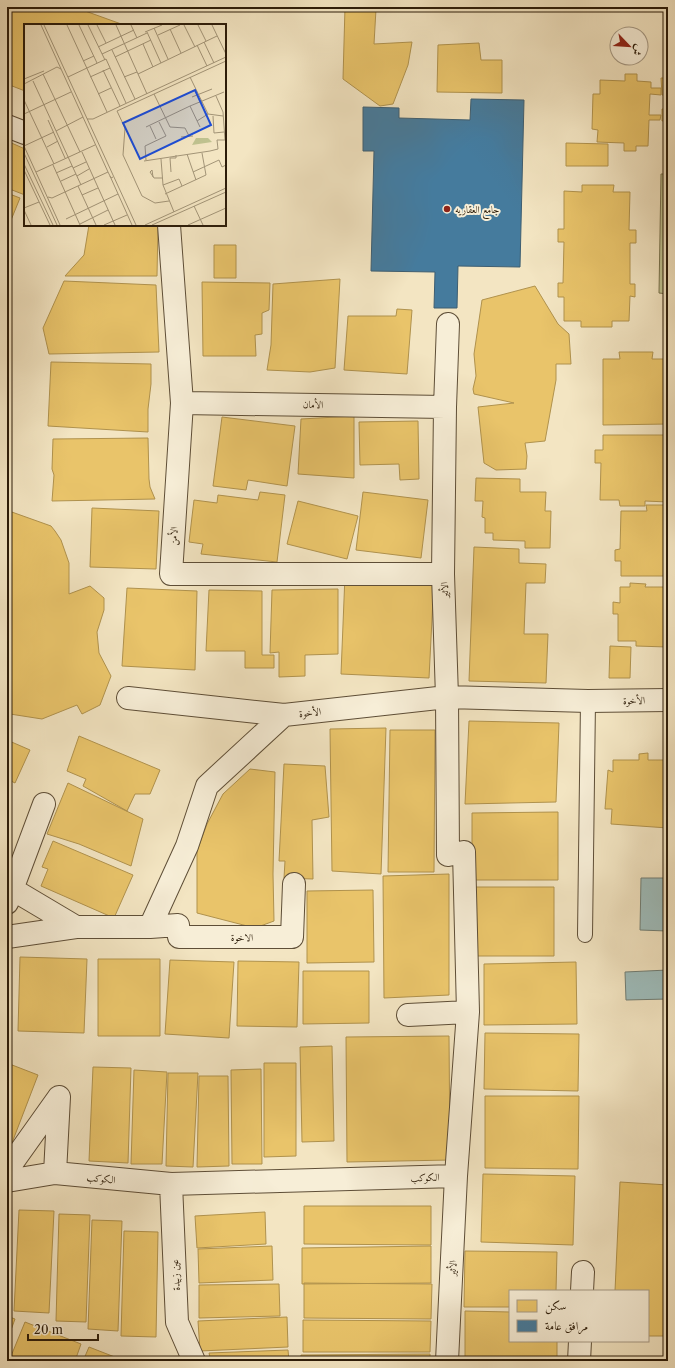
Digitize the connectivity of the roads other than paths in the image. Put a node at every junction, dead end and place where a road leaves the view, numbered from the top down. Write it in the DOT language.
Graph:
graph roads {
  1 [pos="7,126"];
  2 [pos="24,133"];
  3 [pos="169,226"];
  4 [pos="448,324"];
  5 [pos="182,402"];
  6 [pos="445,407"];
  7 [pos="443,574"];
  8 [pos="128,698"];
  9 [pos="447,698"];
  10 [pos="668,700"];
  11 [pos="588,701"];
  12 [pos="284,714"];
  13 [pos="44,804"];
  14 [pos="294,884"];
  15 [pos="10,896"];
  16 [pos="160,904"];
  17 [pos="178,925"];
  18 [pos="76,927"];
  19 [pos="150,927"];
  20 [pos="585,935"];
  21 [pos="7,937"];
  22 [pos="468,1012"];
  23 [pos="408,1015"];
  24 [pos="7,1170"];
  25 [pos="55,1173"];
  26 [pos="456,1176"];
  27 [pos="7,1181"];
  28 [pos="170,1184"];
  29 [pos="580,1342"];
  30 [pos="194,1361"];
  31 [pos="447,1361"];
  32 [pos="579,1361"];
  1 -- 2 [label="street"];
  3 -- 5 [label="street, الأمن"];
  4 -- 6 [label="street, الأثير"];
  5 -- 6 [label="street, الأمان"];
  5 -- 7 [label="street, الأمن"];
  6 -- 7 [label="street, الأثير"];
  7 -- 9 [label="street, الأثير"];
  8 -- 12 [label="street, الأخوة"];
  9 -- 11 [label="street, الأخوة"];
  9 -- 12 [label="street, الأخوة"];
  9 -- 22 [label="street, الأثير"];
  10 -- 11 [label="street, الأخوة"];
  11 -- 20 [label="lane"];
  12 -- 16 [label="street"];
  13 -- 15 [label="street"];
  14 -- 17 [label="street, الاخوة"];
  15 -- 18 [label="street"];
  16 -- 17 [label="street"];
  16 -- 19 [label="street"];
  17 -- 19 [label="street"];
  18 -- 19 [label="street"];
  18 -- 21 [label="street"];
  22 -- 23 [label="street"];
  22 -- 26 [label="street"];
  24 -- 25 [label="street"];
  25 -- 27 [label="street, الكوكب"];
  25 -- 28 [label="street, الكوكب"];
  26 -- 28 [label="street, الكوكب"];
  26 -- 31 [label="street, الأثير"];
  28 -- 30 [label="street, عين زبيدة"];
  29 -- 32 [label="street"];
}
